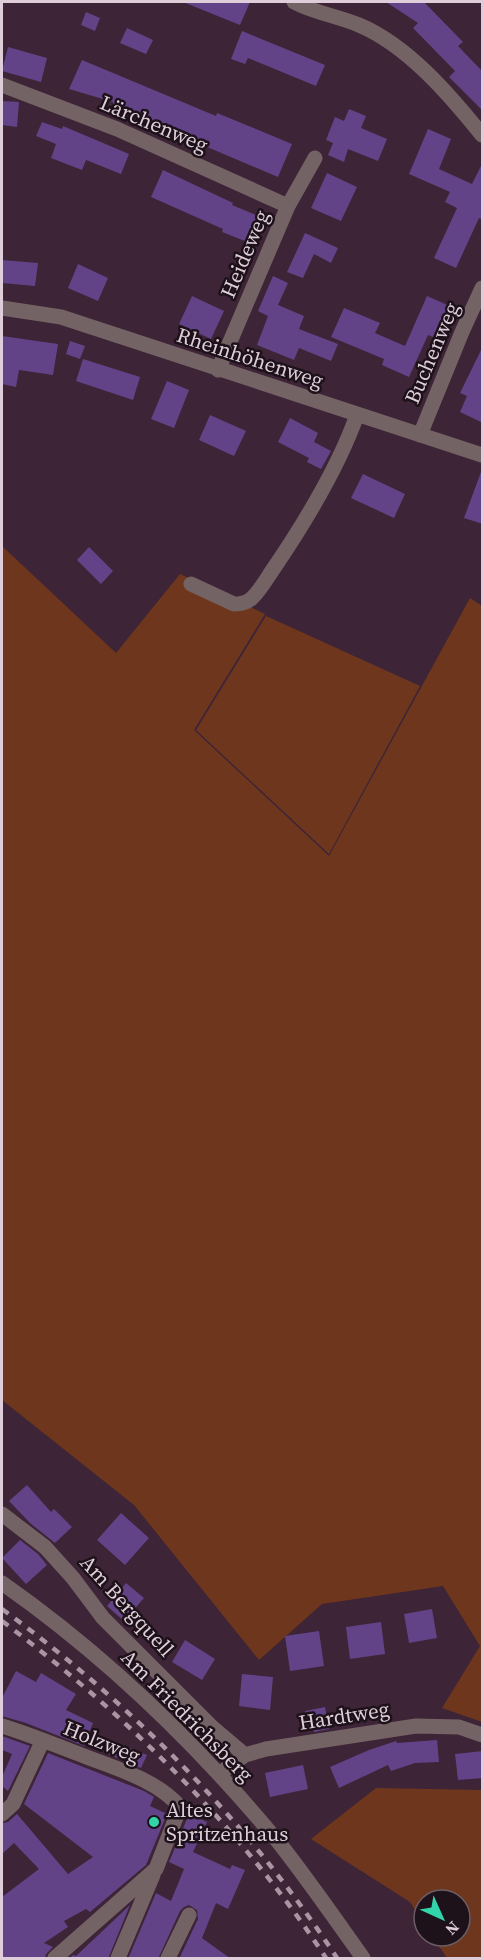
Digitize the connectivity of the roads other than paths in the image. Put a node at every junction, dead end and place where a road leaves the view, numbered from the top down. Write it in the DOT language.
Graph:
graph roads {
  1 [pos="294,2"];
  2 [pos="2,85"];
  3 [pos="483,135"];
  4 [pos="315,158"];
  5 [pos="288,206"];
  6 [pos="483,288"];
  7 [pos="2,308"];
  8 [pos="218,370"];
  9 [pos="357,415"];
  10 [pos="420,435"];
  11 [pos="483,455"];
  12 [pos="191,584"];
  13 [pos="2,1514"];
  14 [pos="2,1583"];
  15 [pos="2,1726"];
  16 [pos="483,1735"];
  17 [pos="43,1740"];
  18 [pos="245,1755"];
  19 [pos="219,1774"];
  20 [pos="2,1814"];
  21 [pos="156,1869"];
  22 [pos="189,1915"];
  23 [pos="55,1959"];
  24 [pos="118,1959"];
  25 [pos="168,1959"];
  26 [pos="363,1959"];
  1 -- 3 [label="street"];
  2 -- 5 [label="street, Lärchenweg"];
  4 -- 5 [label="street, Heideweg"];
  5 -- 8 [label="street, Heideweg"];
  6 -- 10 [label="street, Buchenweg"];
  7 -- 8 [label="street, Rheinhöhenweg"];
  8 -- 9 [label="street, Rheinhöhenweg"];
  9 -- 10 [label="street, Rheinhöhenweg"];
  9 -- 12 [label="street"];
  10 -- 11 [label="street, Rheinhöhenweg"];
  13 -- 18 [label="street, Am Bergquell"];
  14 -- 19 [label="street, Am Friedrichsberg"];
  15 -- 17 [label="street, Holzweg"];
  16 -- 18 [label="street, Hardtweg"];
  17 -- 20 [label="street"];
  17 -- 21 [label="street, Holzweg"];
  18 -- 19 [label="street, Hardtweg"];
  19 -- 26 [label="street, Am Friedrichsberg"];
  21 -- 23 [label="street"];
  21 -- 24 [label="street"];
  22 -- 25 [label="street"];
}
